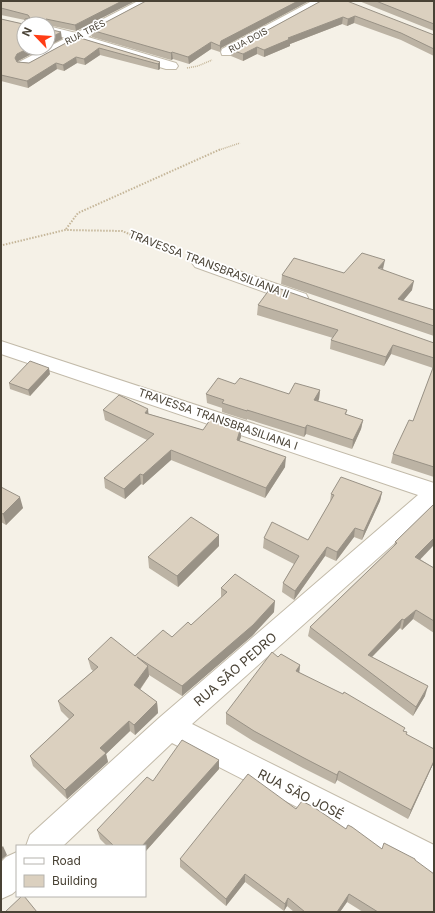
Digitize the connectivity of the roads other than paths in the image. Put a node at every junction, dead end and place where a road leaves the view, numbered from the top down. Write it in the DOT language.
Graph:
graph roads {
  1 [pos="147,1"];
  2 [pos="321,1"];
  3 [pos="56,32"];
  4 [pos="76,37"];
  5 [pos="227,52"];
  6 [pos="24,65"];
  7 [pos="171,66"];
  8 [pos="200,263"];
  9 [pos="314,303"];
  10 [pos="1,347"];
  11 [pos="434,492"];
  12 [pos="434,495"];
  13 [pos="169,727"];
  14 [pos="42,845"];
  15 [pos="434,861"];
  16 [pos="16,869"];
  17 [pos="1,883"];
  1 -- 4 [label="street, RUA TRÊS"];
  2 -- 5 [label="street, RUA DOIS"];
  3 -- 4 [label="street"];
  4 -- 6 [label="street, RUA TRÊS"];
  4 -- 7 [label="street"];
  8 -- 9 [label="street, TRAVESSA TRANSBRASILIANA II"];
  10 -- 11 [label="street, TRAVESSA TRANSBRASILIANA I"];
  12 -- 13 [label="street, RUA SÃO PEDRO"];
  13 -- 14 [label="street, RUA SÃO PEDRO"];
  13 -- 15 [label="street, RUA SÃO JOSÉ"];
  16 -- 17 [label="street"];
}
